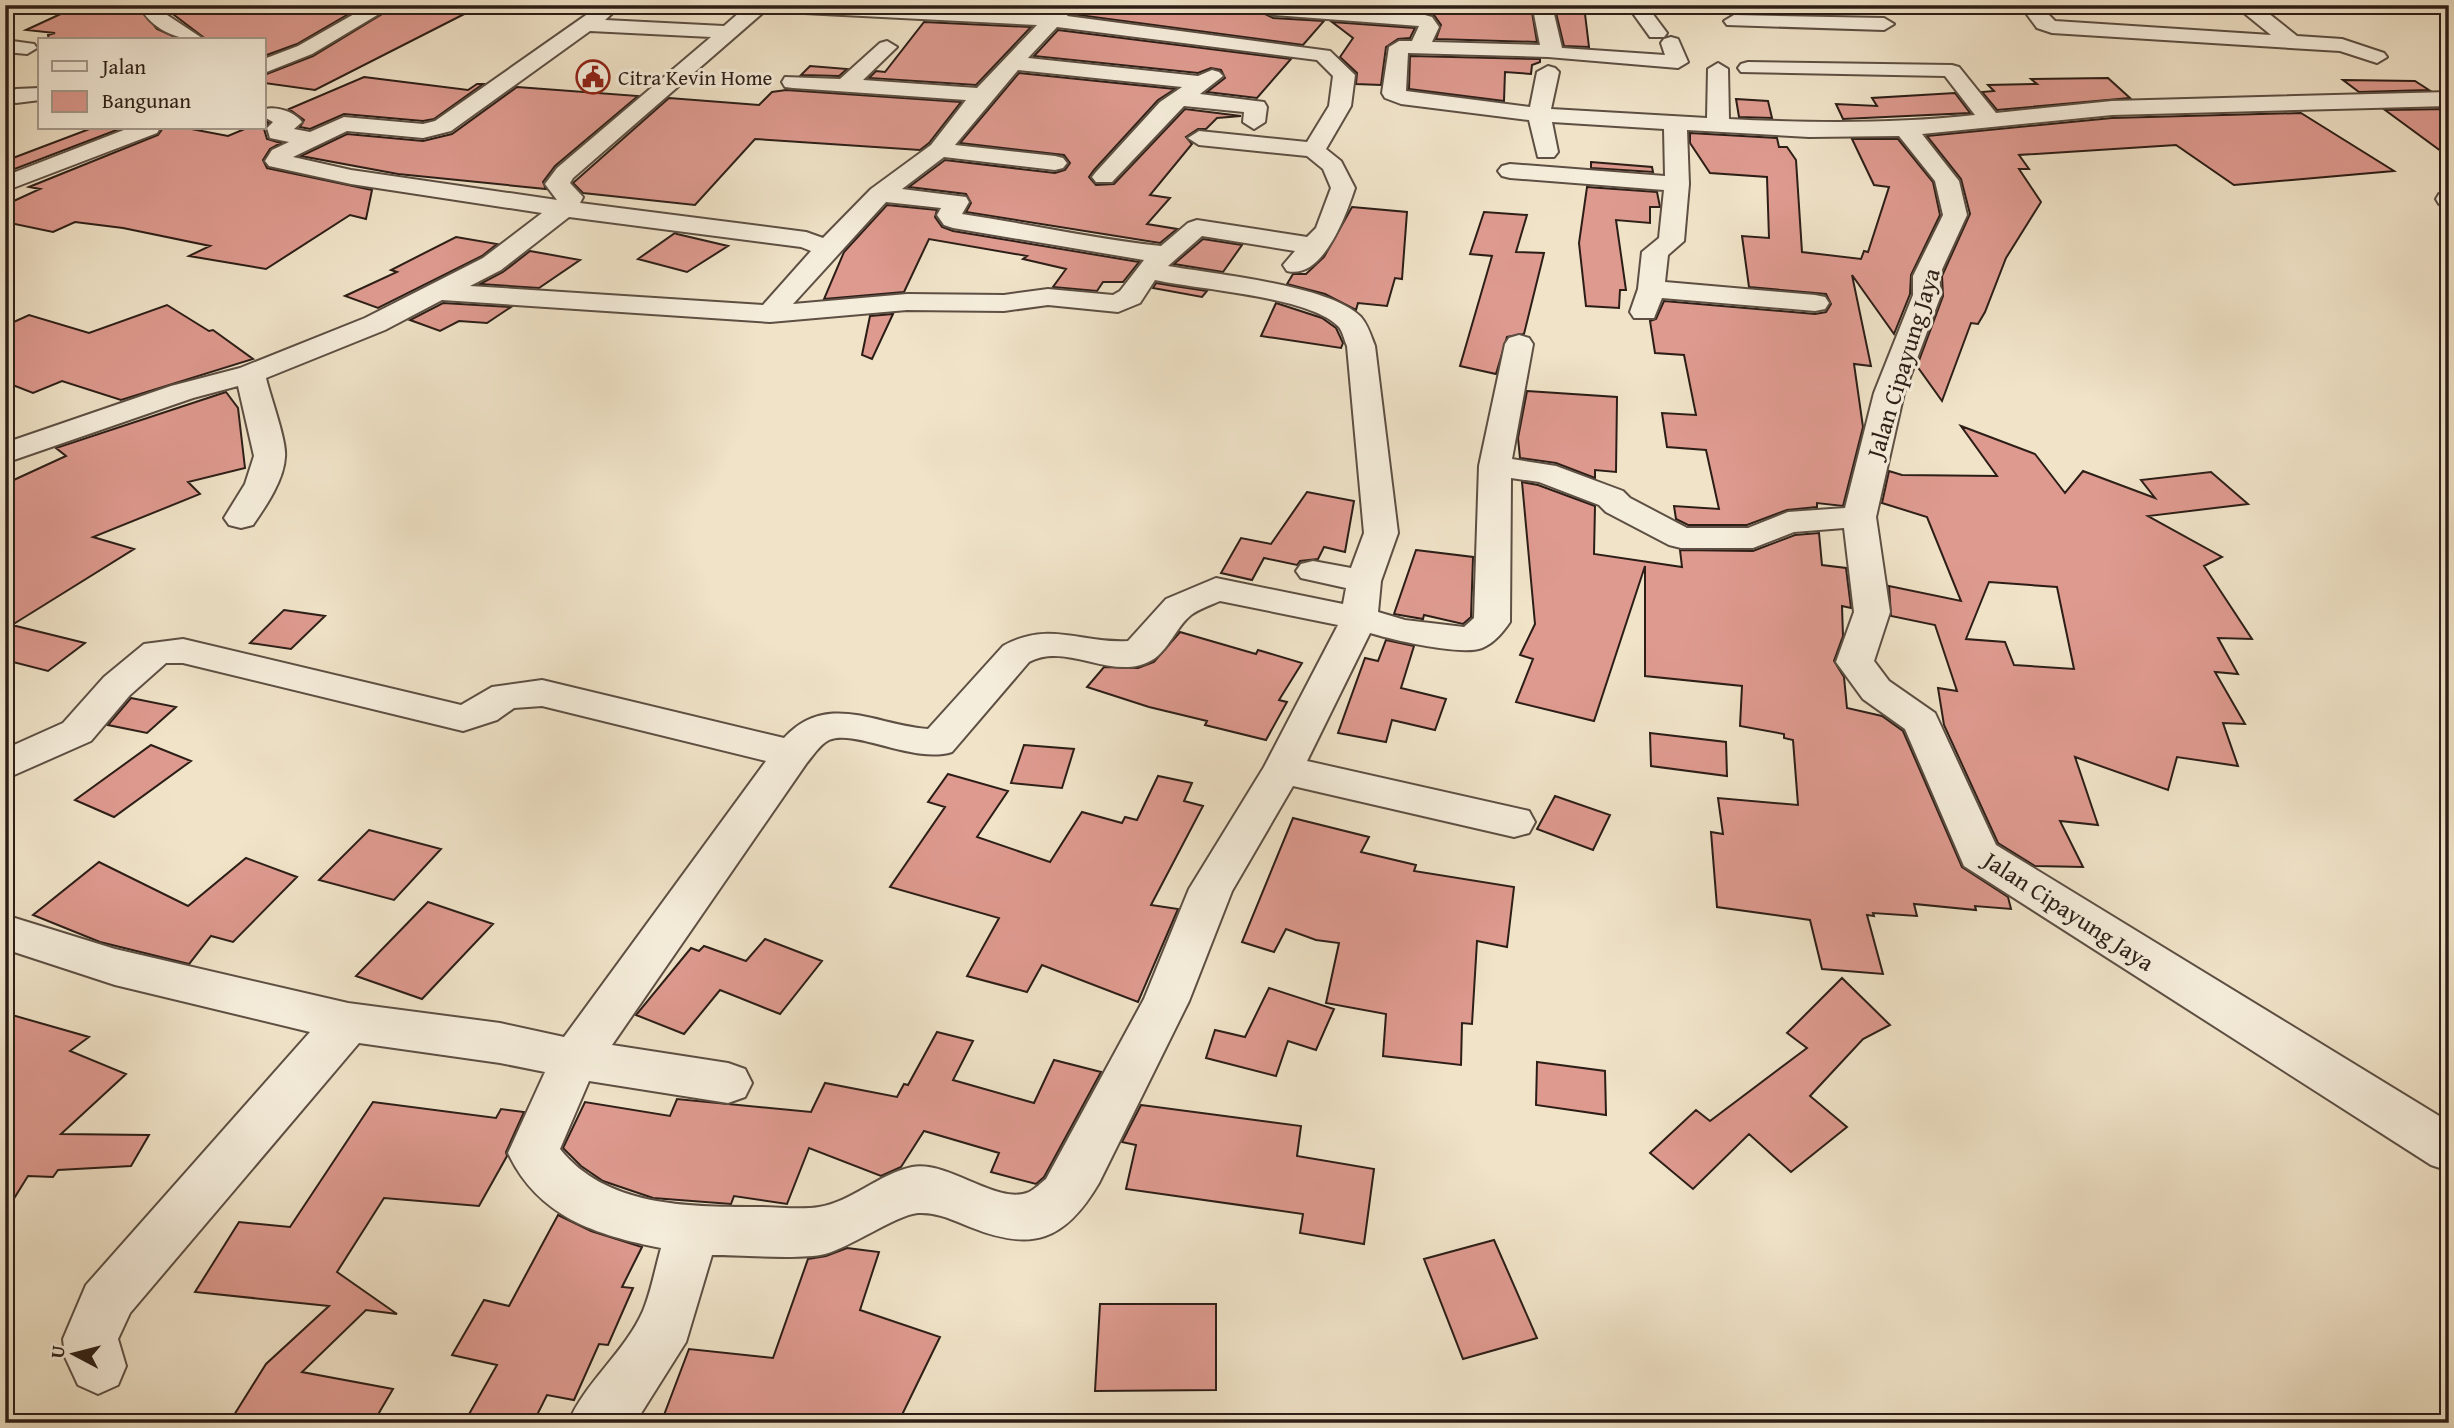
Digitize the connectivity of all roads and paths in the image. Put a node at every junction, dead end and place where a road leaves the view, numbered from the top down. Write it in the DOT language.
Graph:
graph roads {
  1 [pos="148,5"];
  2 [pos="385,5"];
  3 [pos="760,5"];
  4 [pos="1272,5"];
  5 [pos="1636,5"];
  6 [pos="2029,5"];
  7 [pos="2195,5"];
  8 [pos="2247,6"];
  9 [pos="676,13"];
  10 [pos="1059,13"];
  11 [pos="1421,13"];
  12 [pos="1728,13"];
  13 [pos="1832,13"];
  14 [pos="1544,14"];
  15 [pos="582,15"];
  16 [pos="2171,15"];
  17 [pos="1884,24"];
  18 [pos="655,28"];
  19 [pos="728,32"];
  20 [pos="2150,34"];
  21 [pos="2189,35"];
  22 [pos="192,38"];
  23 [pos="2291,41"];
  24 [pos="1748,42"];
  25 [pos="5,46"];
  26 [pos="1239,46"];
  27 [pos="887,47"];
  28 [pos="1419,47"];
  29 [pos="27,48"];
  30 [pos="2175,57"];
  31 [pos="2377,57"];
  32 [pos="1550,61"];
  33 [pos="1015,63"];
  34 [pos="266,66"];
  35 [pos="1748,68"];
  36 [pos="1718,69"];
  37 [pos="1782,70"];
  38 [pos="793,82"];
  39 [pos="1204,83"];
  40 [pos="846,85"];
  41 [pos="38,94"];
  42 [pos="1358,94"];
  43 [pos="982,95"];
  44 [pos="16,96"];
  45 [pos="1395,96"];
  46 [pos="1628,98"];
  47 [pos="1181,99"];
  48 [pos="2438,99"];
  49 [pos="300,102"];
  50 [pos="269,114"];
  51 [pos="1539,115"];
  52 [pos="2449,116"];
  53 [pos="1989,119"];
  54 [pos="1626,121"];
  55 [pos="1254,122"];
  56 [pos="1675,123"];
  57 [pos="1718,124"];
  58 [pos="144,130"];
  59 [pos="1809,130"];
  60 [pos="1905,130"];
  61 [pos="1199,138"];
  62 [pos="316,139"];
  63 [pos="379,149"];
  64 [pos="939,150"];
  65 [pos="1314,150"];
  66 [pos="1546,152"];
  67 [pos="1055,163"];
  68 [pos="1510,171"];
  69 [pos="1104,177"];
  70 [pos="5,184"];
  71 [pos="1677,184"];
  72 [pos="880,194"];
  73 [pos="565,208"];
  74 [pos="1315,246"];
  75 [pos="827,248"];
  76 [pos="1157,262"];
  77 [pos="439,292"];
  78 [pos="1280,294"];
  79 [pos="1815,303"];
  80 [pos="770,314"];
  81 [pos="1519,344"];
  82 [pos="250,374"];
  83 [pos="5,454"];
  84 [pos="1495,466"];
  85 [pos="1859,517"];
  86 [pos="241,518"];
  87 [pos="1313,571"];
  88 [pos="1361,600"];
  89 [pos="792,754"];
  90 [pos="6,766"];
  91 [pos="1283,770"];
  92 [pos="1514,822"];
  93 [pos="5,932"];
  94 [pos="348,1022"];
  95 [pos="575,1059"];
  96 [pos="728,1083"];
  97 [pos="2449,1149"];
  98 [pos="692,1231"];
  99 [pos="98,1366"];
  100 [pos="597,1423"];
  1 -- 22 [label="street"];
  2 -- 34 [label="street"];
  3 -- 10 [label="street"];
  3 -- 19 [label="street"];
  4 -- 11 [label="street"];
  5 -- 32 [label="street"];
  6 -- 20 [label="street"];
  7 -- 8 [label="street"];
  8 -- 23 [label="street"];
  9 -- 18 [label="street"];
  10 -- 26 [label="street"];
  10 -- 33 [label="street"];
  11 -- 28 [label="street"];
  12 -- 13 [label="street"];
  12 -- 24 [label="street"];
  13 -- 17 [label="street"];
  14 -- 32 [label="street"];
  15 -- 18 [label="street"];
  15 -- 62 [label="street"];
  16 -- 21 [label="street"];
  18 -- 19 [label="street"];
  19 -- 73 [label="street"];
  20 -- 21 [label="street"];
  20 -- 30 [label="street"];
  21 -- 23 [label="street"];
  23 -- 31 [label="street"];
  25 -- 29 [label="street"];
  26 -- 39 [label="street"];
  26 -- 42 [label="street"];
  27 -- 40 [label="street"];
  28 -- 32 [label="street"];
  28 -- 45 [label="street"];
  32 -- 51 [label="street"];
  33 -- 39 [label="street"];
  33 -- 43 [label="street"];
  35 -- 37 [label="street"];
  36 -- 57 [label="street"];
  37 -- 53 [label="street"];
  37 -- 59 [label="street"];
  38 -- 40 [label="street"];
  39 -- 47 [label="street"];
  40 -- 43 [label="street"];
  41 -- 44 [label="street"];
  42 -- 45 [label="street"];
  42 -- 65 [label="street"];
  43 -- 64 [label="street"];
  45 -- 51 [label="street"];
  46 -- 54 [label="street"];
  47 -- 55 [label="street"];
  47 -- 69 [label="street"];
  48 -- 52 [label="street"];
  48 -- 53 [label="street"];
  49 -- 50 [label="street"];
  50 -- 62 [label="street"];
  51 -- 54 [label="street"];
  51 -- 66 [label="street"];
  53 -- 60 [label="street"];
  54 -- 56 [label="street"];
  56 -- 57 [label="street"];
  56 -- 71 [label="street"];
  57 -- 59 [label="street"];
  58 -- 70 [label="street"];
  59 -- 60 [label="street"];
  60 -- 85 [label="street, Jalan Cipayung Jaya"];
  61 -- 65 [label="street"];
  62 -- 63 [label="street"];
  62 -- 73 [label="street"];
  64 -- 67 [label="street"];
  64 -- 72 [label="street"];
  65 -- 74 [label="street"];
  68 -- 71 [label="street"];
  71 -- 79 [label="street"];
  72 -- 75 [label="street"];
  72 -- 76 [label="street"];
  73 -- 75 [label="street"];
  73 -- 77 [label="street"];
  74 -- 76 [label="street"];
  74 -- 78 [label="street"];
  75 -- 80 [label="street"];
  76 -- 78 [label="street"];
  76 -- 80 [label="street"];
  77 -- 80 [label="street"];
  77 -- 82 [label="street"];
  78 -- 88 [label="street"];
  81 -- 84 [label="street"];
  82 -- 83 [label="street"];
  82 -- 86 [label="street"];
  84 -- 85 [label="street"];
  84 -- 88 [label="street"];
  85 -- 97 [label="street, Jalan Cipayung Jaya"];
  87 -- 88 [label="street"];
  88 -- 89 [label="street"];
  88 -- 91 [label="street"];
  89 -- 90 [label="street"];
  89 -- 95 [label="street"];
  91 -- 92 [label="street"];
  91 -- 98 [label="street"];
  93 -- 94 [label="street"];
  94 -- 95 [label="street"];
  94 -- 99 [label="street"];
  95 -- 96 [label="street"];
  95 -- 98 [label="street"];
  98 -- 100 [label="street"];
}
